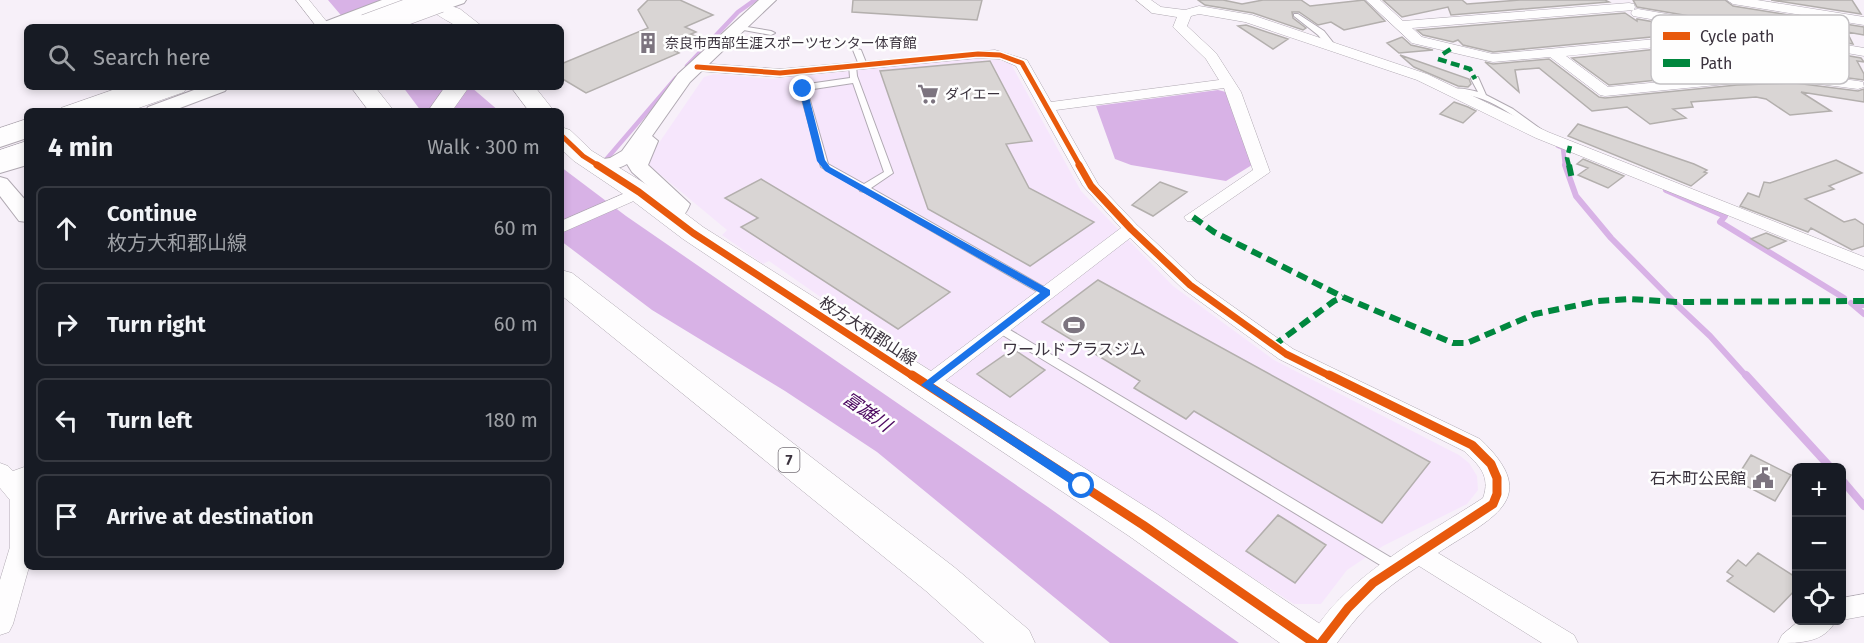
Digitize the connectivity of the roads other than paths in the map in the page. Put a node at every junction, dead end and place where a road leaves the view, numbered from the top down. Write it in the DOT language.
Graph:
graph roads {
  1 [pos="303,0"];
  2 [pos="396,0"];
  3 [pos="458,0"];
  4 [pos="768,0"];
  5 [pos="1142,0"];
  6 [pos="1372,0"];
  7 [pos="428,4"];
  8 [pos="1628,7"];
  9 [pos="1194,8"];
  10 [pos="1729,11"];
  11 [pos="1296,15"];
  12 [pos="1795,15"];
  13 [pos="1849,19"];
  14 [pos="1864,21"];
  15 [pos="1651,22"];
  16 [pos="322,24"];
  17 [pos="326,24"];
  18 [pos="353,24"];
  19 [pos="374,24"];
  20 [pos="388,24"];
  21 [pos="448,24"];
  22 [pos="468,24"];
  23 [pos="1402,25"];
  24 [pos="738,27"];
  25 [pos="1849,27"];
  26 [pos="771,33"];
  27 [pos="1651,44"];
  28 [pos="1331,45"];
  29 [pos="1864,46"];
  30 [pos="1849,47"];
  31 [pos="1864,52"];
  32 [pos="1554,53"];
  33 [pos="857,65"];
  34 [pos="694,70"];
  35 [pos="1475,79"];
  36 [pos="1228,83"];
  37 [pos="1686,84"];
  38 [pos="1849,84"];
  39 [pos="1858,85"];
  40 [pos="126,90"];
  41 [pos="146,90"];
  42 [pos="166,90"];
  43 [pos="194,90"];
  44 [pos="211,90"];
  45 [pos="365,90"];
  46 [pos="455,90"];
  47 [pos="525,90"];
  48 [pos="1453,91"];
  49 [pos="1483,94"];
  50 [pos="1048,107"];
  51 [pos="75,108"];
  52 [pos="96,108"];
  53 [pos="115,108"];
  54 [pos="144,108"];
  55 [pos="163,108"];
  56 [pos="380,108"];
  57 [pos="442,108"];
  58 [pos="540,108"];
  59 [pos="24,125"];
  60 [pos="0,133"];
  61 [pos="24,133"];
  62 [pos="1542,135"];
  63 [pos="564,138"];
  64 [pos="24,140"];
  65 [pos="0,141"];
  66 [pos="0,148"];
  67 [pos="24,150"];
  68 [pos="0,159"];
  69 [pos="24,159"];
  70 [pos="598,165"];
  71 [pos="0,167"];
  72 [pos="0,183"];
  73 [pos="863,189"];
  74 [pos="632,195"];
  75 [pos="24,212"];
  76 [pos="670,216"];
  77 [pos="1193,217"];
  78 [pos="564,227"];
  79 [pos="1131,229"];
  80 [pos="1864,264"];
  81 [pos="564,282"];
  82 [pos="1047,292"];
  83 [pos="1000,328"];
  84 [pos="926,385"];
  85 [pos="12,477"];
  86 [pos="1420,554"];
  87 [pos="1396,568"];
  88 [pos="1864,605"];
  89 [pos="1846,608"];
  90 [pos="0,624"];
  91 [pos="1817,625"];
  92 [pos="1014,643"];
  93 [pos="1314,643"];
  94 [pos="1321,643"];
  95 [pos="1565,643"];
  96 [pos="1791,643"];
  1 -- 16 [label="street"];
  2 -- 17 [label="street"];
  3 -- 7 [label="street"];
  4 -- 24 [label="street"];
  5 -- 9 [label="street"];
  6 -- 23 [label="street"];
  7 -- 18 [label="highway"];
  7 -- 19 [label="highway, bridge"];
  7 -- 20 [label="street"];
  7 -- 21 [label="main road"];
  7 -- 22 [label="main road"];
  8 -- 10 [label="street"];
  8 -- 15 [label="street"];
  8 -- 23 [label="street"];
  9 -- 28 [label="street"];
  9 -- 36 [label="street"];
  10 -- 12 [label="street"];
  11 -- 28 [label="lane"];
  13 -- 14 [label="street"];
  23 -- 32 [label="street"];
  24 -- 26 [label="lane"];
  24 -- 34 [label="street"];
  25 -- 29 [label="street"];
  27 -- 32 [label="street"];
  28 -- 48 [label="street"];
  30 -- 31 [label="street"];
  32 -- 37 [label="street"];
  33 -- 34 [label="street"];
  33 -- 50 [label="street"];
  33 -- 73 [label="lane"];
  33 -- 73 [label="lane"];
  34 -- 70 [label="street"];
  34 -- 76 [label="street"];
  35 -- 49 [label="lane"];
  36 -- 50 [label="street"];
  36 -- 77 [label="street"];
  38 -- 39 [label="street"];
  40 -- 51 [label="street"];
  41 -- 52 [label="street"];
  42 -- 53 [label="highway"];
  43 -- 54 [label="highway"];
  44 -- 55 [label="street"];
  45 -- 56 [label="main road"];
  46 -- 57 [label="main road"];
  47 -- 58 [label="main road"];
  48 -- 49 [label="lane"];
  48 -- 62 [label="street"];
  49 -- 62 [label="lane"];
  50 -- 79 [label="street"];
  59 -- 60 [label="street"];
  61 -- 65 [label="street"];
  62 -- 80 [label="street"];
  63 -- 70 [label="main road, 枚方大和郡山線"];
  64 -- 66 [label="highway"];
  67 -- 68 [label="highway"];
  69 -- 71 [label="street"];
  70 -- 74 [label="main road, 枚方大和郡山線"];
  72 -- 75 [label="street"];
  73 -- 82 [label="lane"];
  74 -- 76 [label="main road, 枚方大和郡山線"];
  74 -- 78 [label="street"];
  76 -- 84 [label="main road, 枚方大和郡山線"];
  79 -- 82 [label="street"];
  79 -- 86 [label="street"];
  81 -- 92 [label="main road, 7"];
  82 -- 83 [label="street"];
  83 -- 84 [label="street"];
  83 -- 87 [label="lane"];
  84 -- 93 [label="main road, 枚方大和郡山線"];
  85 -- 90 [label="street"];
  86 -- 87 [label="street"];
  86 -- 95 [label="street"];
  87 -- 94 [label="street"];
  88 -- 89 [label="street"];
  91 -- 96 [label="street"];
}
